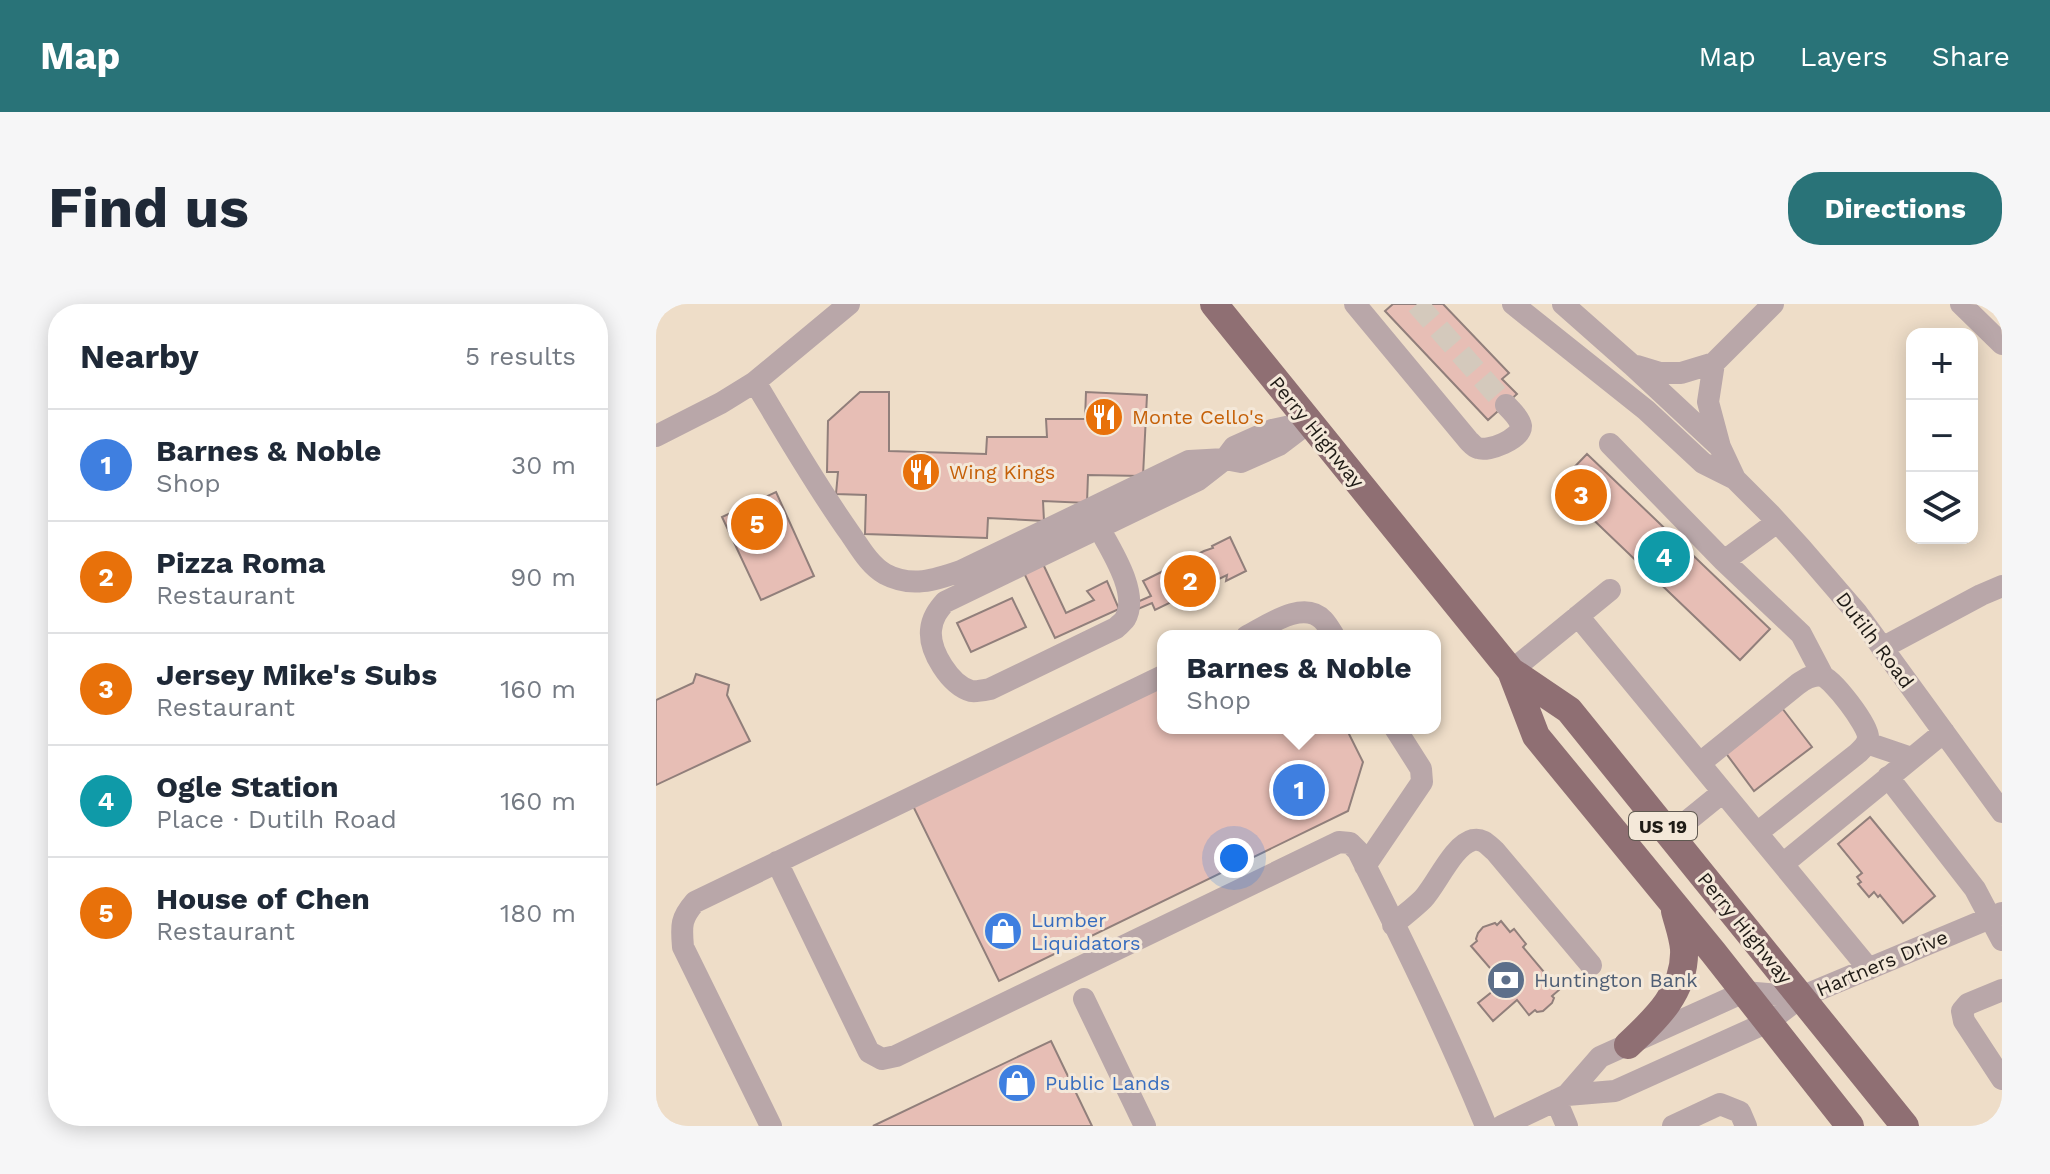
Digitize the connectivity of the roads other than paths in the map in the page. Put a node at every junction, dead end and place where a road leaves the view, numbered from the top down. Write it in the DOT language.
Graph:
graph roads {
  1 [pos="849,304"];
  2 [pos="1214,304"];
  3 [pos="1355,304"];
  4 [pos="1369,304"];
  5 [pos="1513,304"];
  6 [pos="1563,304"];
  7 [pos="1773,304"];
  8 [pos="1961,304"];
  9 [pos="2002,344"];
  10 [pos="1714,363"];
  11 [pos="1632,365"];
  12 [pos="755,382"];
  13 [pos="1506,405"];
  14 [pos="1309,422"];
  15 [pos="1454,423"];
  16 [pos="656,436"];
  17 [pos="1610,444"];
  18 [pos="1720,447"];
  19 [pos="1225,459"];
  20 [pos="1735,479"];
  21 [pos="1777,522"];
  22 [pos="1099,528"];
  23 [pos="1724,561"];
  24 [pos="2002,586"];
  25 [pos="1610,590"];
  26 [pos="1578,616"];
  27 [pos="1260,630"];
  28 [pos="1330,630"];
  29 [pos="1882,648"];
  30 [pos="1511,671"];
  31 [pos="1823,676"];
  32 [pos="1157,679"];
  33 [pos="1944,732"];
  34 [pos="1399,734"];
  35 [pos="1867,743"];
  36 [pos="1911,758"];
  37 [pos="1700,763"];
  38 [pos="1888,777"];
  39 [pos="1723,792"];
  40 [pos="2002,812"];
  41 [pos="1757,833"];
  42 [pos="1670,835"];
  43 [pos="777,862"];
  44 [pos="1783,864"];
  45 [pos="1365,866"];
  46 [pos="1672,903"];
  47 [pos="1996,916"];
  48 [pos="1393,925"];
  49 [pos="2002,940"];
  50 [pos="1591,965"];
  51 [pos="1869,969"];
  52 [pos="2002,990"];
  53 [pos="1744,992"];
  54 [pos="1801,997"];
  55 [pos="1084,999"];
  56 [pos="1768,1022"];
  57 [pos="1628,1045"];
  58 [pos="2002,1079"];
  59 [pos="1561,1097"];
  60 [pos="771,1126"];
  61 [pos="1145,1126"];
  62 [pos="1486,1126"];
  63 [pos="1502,1126"];
  64 [pos="1567,1126"];
  65 [pos="1673,1126"];
  66 [pos="1746,1126"];
  67 [pos="1850,1126"];
  68 [pos="1905,1126"];
  1 -- 12 [label="street"];
  2 -- 14 [label="main road, Perry Highway / US 19"];
  3 -- 15 [label="street"];
  4 -- 15 [label="street"];
  5 -- 20 [label="street, Dutilh Road"];
  6 -- 11 [label="street, Dutilh Road"];
  7 -- 10 [label="street"];
  8 -- 9 [label="street"];
  10 -- 11 [label="street"];
  10 -- 18 [label="street"];
  11 -- 18 [label="street, Dutilh Road"];
  12 -- 16 [label="street"];
  12 -- 19 [label="street"];
  13 -- 15 [label="street"];
  14 -- 19 [label="street"];
  14 -- 30 [label="main road, Perry Highway / US 19"];
  17 -- 23 [label="street"];
  18 -- 20 [label="street, Dutilh Road"];
  19 -- 22 [label="street"];
  20 -- 21 [label="street, Dutilh Road"];
  21 -- 23 [label="street"];
  21 -- 29 [label="street, Dutilh Road"];
  22 -- 22 [label="street"];
  23 -- 31 [label="street"];
  24 -- 29 [label="street"];
  25 -- 26 [label="street"];
  26 -- 30 [label="street"];
  26 -- 37 [label="street"];
  27 -- 28 [label="street"];
  29 -- 33 [label="street, Dutilh Road"];
  30 -- 42 [label="main road, Perry Highway / US 19"];
  30 -- 46 [label="main road, Perry Highway / US 19"];
  31 -- 35 [label="street"];
  31 -- 37 [label="street"];
  32 -- 43 [label="street"];
  33 -- 36 [label="street"];
  33 -- 40 [label="street, Dutilh Road"];
  34 -- 45 [label="street"];
  35 -- 36 [label="street"];
  35 -- 41 [label="street"];
  36 -- 38 [label="street"];
  37 -- 39 [label="street"];
  38 -- 44 [label="street"];
  38 -- 47 [label="street"];
  39 -- 41 [label="street"];
  39 -- 42 [label="street"];
  41 -- 44 [label="street"];
  42 -- 54 [label="main road, Perry Highway / US 19"];
  43 -- 45 [label="street"];
  43 -- 60 [label="street"];
  44 -- 51 [label="street"];
  45 -- 48 [label="street"];
  46 -- 53 [label="main road, Perry Highway / US 19"];
  46 -- 57 [label="main road"];
  47 -- 49 [label="street"];
  47 -- 51 [label="street, Hartners Drive"];
  48 -- 50 [label="street"];
  48 -- 62 [label="street"];
  51 -- 54 [label="street, Hartners Drive"];
  52 -- 58 [label="street"];
  53 -- 54 [label="street"];
  53 -- 56 [label="main road, Perry Highway / US 19"];
  53 -- 57 [label="street"];
  54 -- 56 [label="street, Hartners Drive"];
  54 -- 68 [label="main road, Perry Highway / US 19"];
  55 -- 61 [label="street"];
  56 -- 59 [label="street, Hartners Drive"];
  56 -- 67 [label="main road, Perry Highway / US 19"];
  57 -- 59 [label="street"];
  59 -- 63 [label="street"];
  59 -- 64 [label="street"];
  65 -- 66 [label="street"];
}
